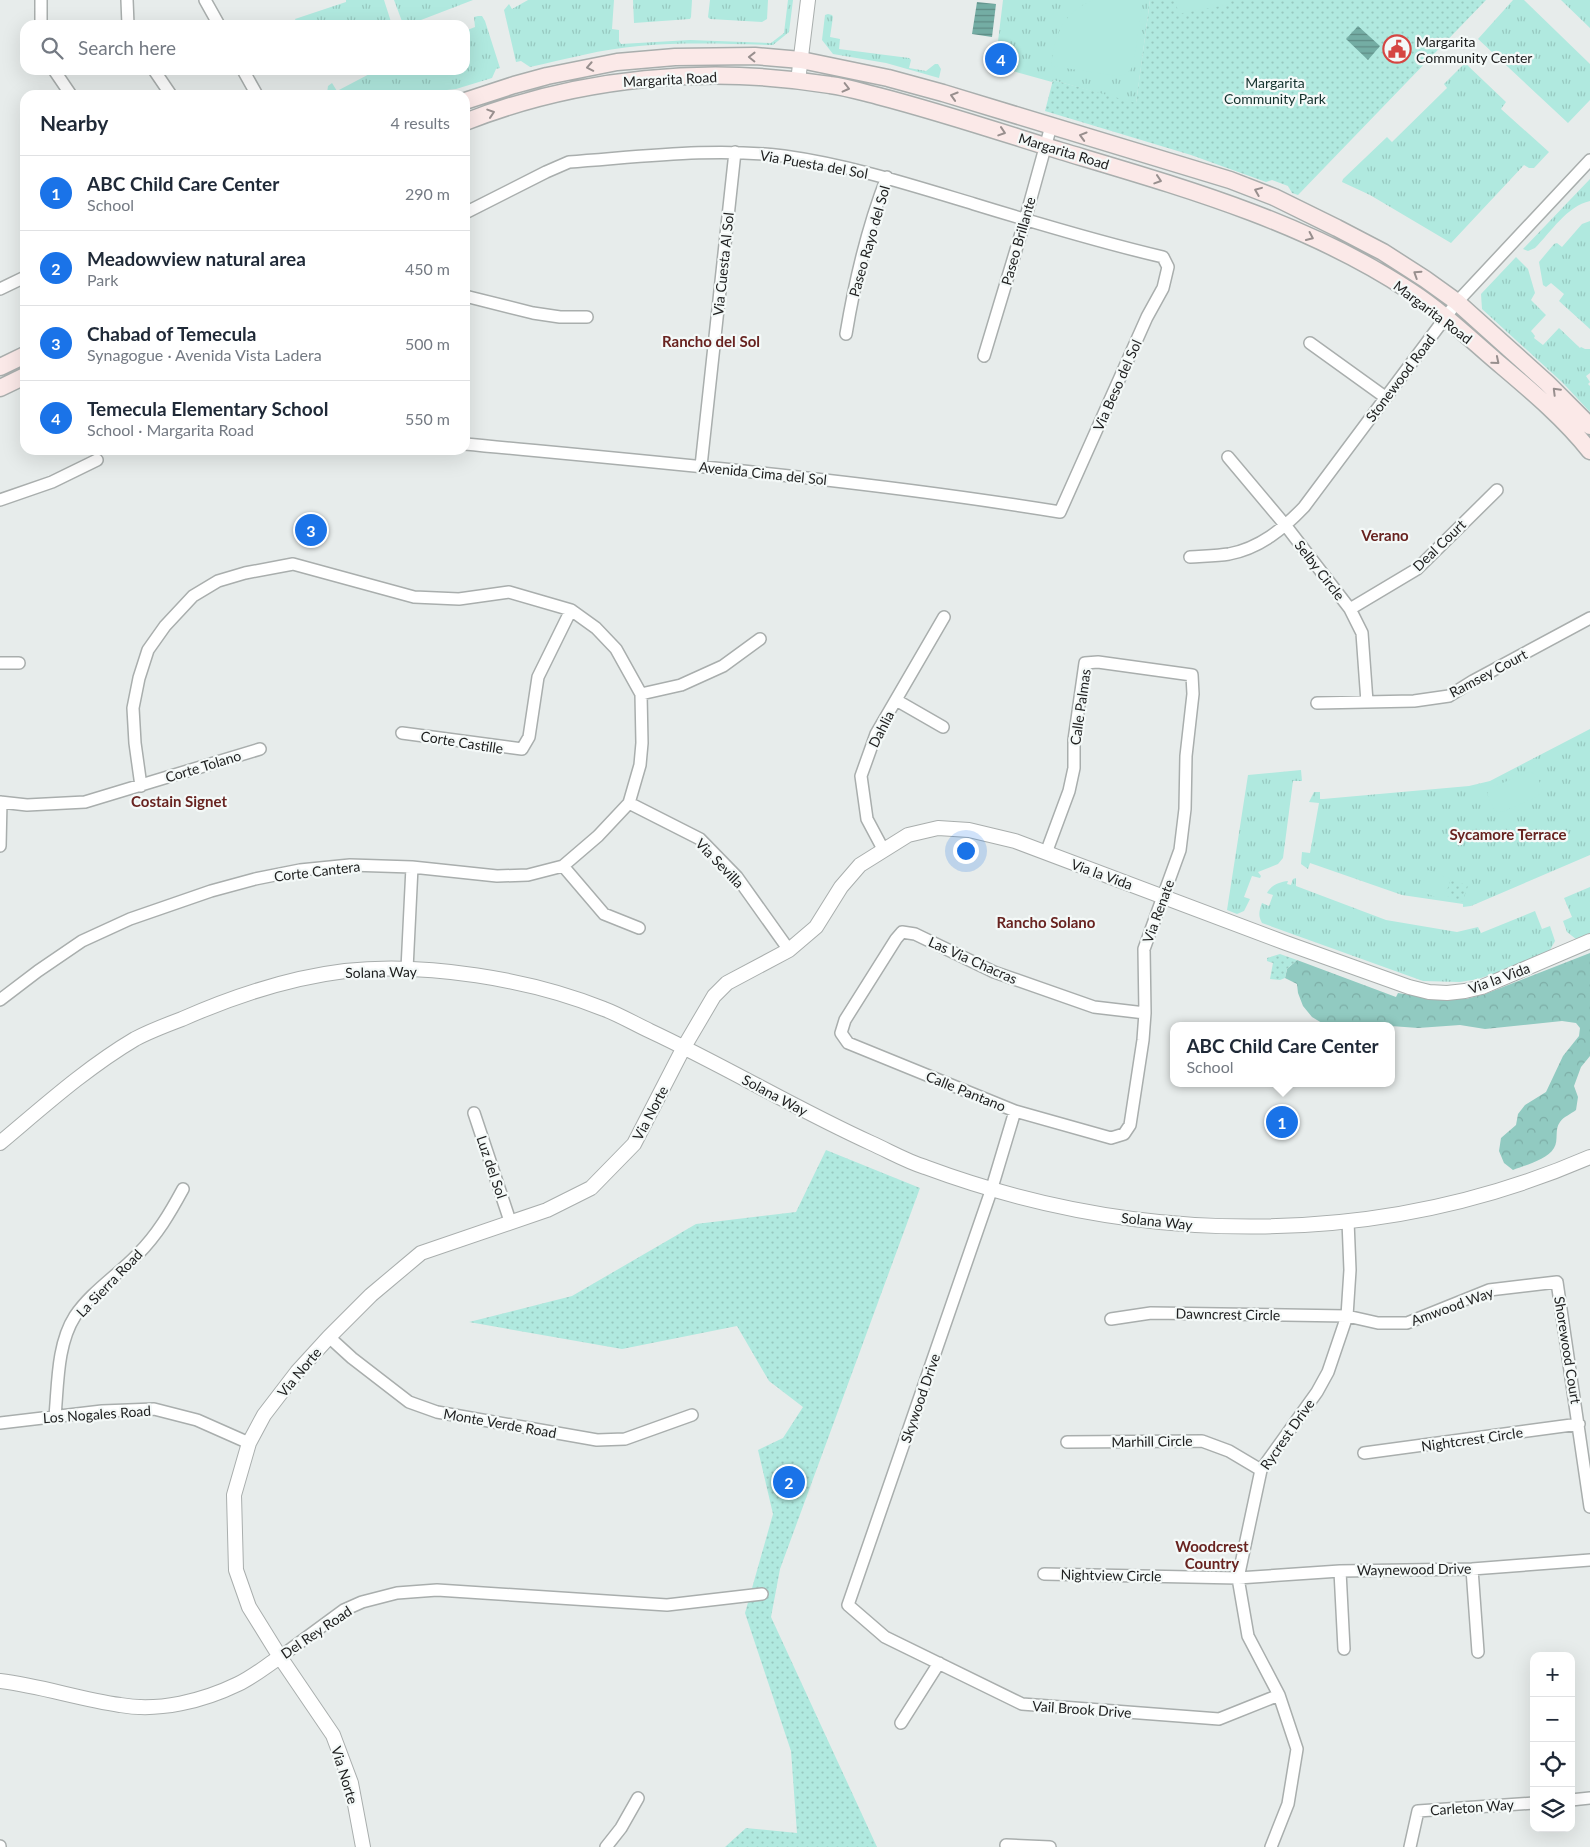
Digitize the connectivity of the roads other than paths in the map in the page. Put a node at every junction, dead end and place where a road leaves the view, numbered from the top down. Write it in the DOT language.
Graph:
graph roads {
  1 [pos="41,0"];
  2 [pos="128,0"];
  3 [pos="205,0"];
  4 [pos="808,0"];
  5 [pos="41,20"];
  6 [pos="128,20"];
  7 [pos="215,20"];
  8 [pos="801,60"];
  9 [pos="57,75"];
  10 [pos="157,75"];
  11 [pos="246,75"];
  12 [pos="798,80"];
  13 [pos="67,90"];
  14 [pos="168,90"];
  15 [pos="254,90"];
  16 [pos="470,99"];
  17 [pos="470,120"];
  18 [pos="1051,126"];
  19 [pos="1046,146"];
  20 [pos="735,152"];
  21 [pos="1590,160"];
  22 [pos="887,177"];
  23 [pos="470,210"];
  24 [pos="1025,220"];
  25 [pos="1163,257"];
  26 [pos="20,279"];
  27 [pos="0,289"];
  28 [pos="470,297"];
  29 [pos="1457,302"];
  30 [pos="587,317"];
  31 [pos="1445,318"];
  32 [pos="846,334"];
  33 [pos="1310,343"];
  34 [pos="984,356"];
  35 [pos="20,357"];
  36 [pos="0,367"];
  37 [pos="20,378"];
  38 [pos="0,388"];
  39 [pos="1385,396"];
  40 [pos="1590,426"];
  41 [pos="470,444"];
  42 [pos="1590,451"];
  43 [pos="1228,457"];
  44 [pos="97,460"];
  45 [pos="701,466"];
  46 [pos="1497,490"];
  47 [pos="0,500"];
  48 [pos="1060,512"];
  49 [pos="1286,526"];
  50 [pos="1190,557"];
  51 [pos="1350,609"];
  52 [pos="571,610"];
  53 [pos="944,617"];
  54 [pos="1590,618"];
  55 [pos="760,639"];
  56 [pos="0,663"];
  57 [pos="19,663"];
  58 [pos="1192,675"];
  59 [pos="642,694"];
  60 [pos="896,700"];
  61 [pos="1368,702"];
  62 [pos="1318,703"];
  63 [pos="943,728"];
  64 [pos="402,733"];
  65 [pos="260,749"];
  66 [pos="141,786"];
  67 [pos="1,802"];
  68 [pos="628,803"];
  69 [pos="0,846"];
  70 [pos="884,849"];
  71 [pos="1046,854"];
  72 [pos="412,866"];
  73 [pos="563,866"];
  74 [pos="1164,896"];
  75 [pos="639,928"];
  76 [pos="1590,941"];
  77 [pos="789,950"];
  78 [pos="407,969"];
  79 [pos="0,1000"];
  80 [pos="1145,1013"];
  81 [pos="846,1020"];
  82 [pos="684,1047"];
  83 [pos="1015,1111"];
  84 [pos="474,1113"];
  85 [pos="1112,1138"];
  86 [pos="0,1143"];
  87 [pos="1590,1157"];
  88 [pos="183,1189"];
  89 [pos="991,1190"];
  90 [pos="1348,1221"];
  91 [pos="510,1222"];
  92 [pos="1558,1282"];
  93 [pos="1347,1316"];
  94 [pos="1111,1319"];
  95 [pos="329,1337"];
  96 [pos="692,1415"];
  97 [pos="55,1416"];
  98 [pos="0,1423"];
  99 [pos="1579,1424"];
  100 [pos="1067,1442"];
  101 [pos="249,1443"];
  102 [pos="1364,1453"];
  103 [pos="1261,1470"];
  104 [pos="1590,1507"];
  105 [pos="1590,1560"];
  106 [pos="1472,1569"];
  107 [pos="1340,1571"];
  108 [pos="1044,1574"];
  109 [pos="1238,1578"];
  110 [pos="762,1594"];
  111 [pos="848,1605"];
  112 [pos="1344,1650"];
  113 [pos="1478,1652"];
  114 [pos="280,1657"];
  115 [pos="939,1663"];
  116 [pos="0,1681"];
  117 [pos="1279,1695"];
  118 [pos="901,1723"];
  119 [pos="638,1798"];
  120 [pos="1590,1798"];
  121 [pos="1575,1800"];
  122 [pos="1530,1802"];
  123 [pos="1006,1845"];
  124 [pos="363,1847"];
  125 [pos="606,1847"];
  126 [pos="1050,1847"];
  127 [pos="1271,1847"];
  128 [pos="1410,1847"];
  1 -- 5 [label="street"];
  2 -- 6 [label="street"];
  3 -- 7 [label="street"];
  4 -- 8 [label="street"];
  8 -- 12 [label="street"];
  8 -- 16 [label="main road, Margarita Road, one-way"];
  18 -- 8 [label="main road, Margarita Road, one-way"];
  9 -- 13 [label="street"];
  10 -- 14 [label="street"];
  11 -- 15 [label="street"];
  17 -- 12 [label="main road, Margarita Road, one-way"];
  12 -- 19 [label="main road, Margarita Road, one-way"];
  18 -- 19 [label="street, Paseo Brillante"];
  29 -- 18 [label="main road, Margarita Road, one-way"];
  19 -- 24 [label="street, Paseo Brillante"];
  19 -- 31 [label="main road, Margarita Road, one-way"];
  20 -- 22 [label="street, Via Puesta del Sol"];
  20 -- 23 [label="street, Via Puesta del Sol"];
  20 -- 45 [label="street, Via Cuesta Al Sol"];
  21 -- 29 [label="street, Stonewood Road"];
  22 -- 24 [label="street, Via Puesta del Sol"];
  22 -- 32 [label="street, Paseo Rayo del Sol"];
  24 -- 25 [label="street, Via Puesta del Sol"];
  24 -- 34 [label="street, Paseo Brillante"];
  25 -- 48 [label="street, Via Beso del Sol"];
  26 -- 27 [label="street"];
  28 -- 30 [label="street"];
  29 -- 31 [label="street, Stonewood Road"];
  40 -- 29 [label="main road, Margarita Road, one-way"];
  31 -- 39 [label="street, Stonewood Road"];
  31 -- 42 [label="main road, Margarita Road, one-way"];
  33 -- 39 [label="street"];
  35 -- 36 [label="main road"];
  37 -- 38 [label="main road"];
  39 -- 49 [label="street, Stonewood Road"];
  41 -- 45 [label="street, Avenida Cima del Sol"];
  43 -- 49 [label="street, Selby Circle"];
  44 -- 47 [label="street"];
  45 -- 48 [label="street, Avenida Cima del Sol"];
  46 -- 51 [label="street, Deal Court"];
  49 -- 50 [label="street, Stonewood Road"];
  49 -- 51 [label="street, Selby Circle"];
  51 -- 61 [label="street, Selby Circle"];
  52 -- 59 [label="street"];
  52 -- 64 [label="street, Corte Castille"];
  52 -- 66 [label="street"];
  53 -- 60 [label="street, Dahlia"];
  54 -- 61 [label="street, Ramsey Court"];
  55 -- 59 [label="street"];
  56 -- 57 [label="street"];
  58 -- 71 [label="street, Calle Palmas"];
  58 -- 74 [label="street, Via Renate"];
  59 -- 68 [label="street, Corte Cantera"];
  60 -- 63 [label="street"];
  60 -- 70 [label="street, Dahlia"];
  61 -- 62 [label="street, Ramsey Court"];
  65 -- 66 [label="street, Corte Tolano"];
  66 -- 67 [label="street, Corte Tolano"];
  67 -- 69 [label="street"];
  68 -- 73 [label="street, Corte Cantera"];
  68 -- 77 [label="street, Via Sevilla"];
  70 -- 71 [label="street, Via la Vida"];
  70 -- 77 [label="street, Via la Vida"];
  71 -- 74 [label="street, Via la Vida"];
  72 -- 73 [label="street, Corte Cantera"];
  72 -- 78 [label="street"];
  72 -- 79 [label="street, Corte Cantera"];
  73 -- 75 [label="street"];
  74 -- 76 [label="street, Via la Vida"];
  74 -- 80 [label="street, Via Renate"];
  77 -- 82 [label="street, Via la Vida"];
  78 -- 82 [label="street, Solana Way"];
  78 -- 86 [label="street, Solana Way"];
  80 -- 81 [label="street, Las Via Chacras"];
  80 -- 85 [label="street, Via Renate"];
  81 -- 83 [label="street, Calle Pantano"];
  82 -- 89 [label="street, Solana Way"];
  82 -- 91 [label="street, Via Norte"];
  83 -- 85 [label="street, Calle Pantano"];
  83 -- 89 [label="street, Skywood Drive"];
  84 -- 91 [label="street, Luz del Sol"];
  87 -- 90 [label="street, Solana Way"];
  88 -- 97 [label="street, La Sierra Road"];
  89 -- 90 [label="street, Solana Way"];
  89 -- 111 [label="street, Skywood Drive"];
  90 -- 93 [label="street, Rycrest Drive"];
  91 -- 95 [label="street, Via Norte"];
  92 -- 93 [label="street, Amwood Way"];
  92 -- 99 [label="street, Shorewood Court"];
  93 -- 94 [label="street, Dawncrest Circle"];
  93 -- 103 [label="street, Rycrest Drive"];
  95 -- 96 [label="street, Monte Verde Road"];
  95 -- 101 [label="street, Via Norte"];
  97 -- 98 [label="street, Los Nogales Road"];
  97 -- 101 [label="street, Los Nogales Road"];
  99 -- 102 [label="street, Nightcrest Circle"];
  99 -- 104 [label="street, Shorewood Court"];
  100 -- 103 [label="street, Marhill Circle"];
  101 -- 114 [label="street, Via Norte"];
  103 -- 109 [label="street, Rycrest Drive"];
  105 -- 106 [label="street, Waynewood Drive"];
  106 -- 107 [label="street, Waynewood Drive"];
  106 -- 113 [label="street"];
  107 -- 109 [label="street, Waynewood Drive"];
  107 -- 112 [label="street"];
  108 -- 109 [label="street, Nightview Circle"];
  109 -- 117 [label="street, Rycrest Drive"];
  110 -- 114 [label="street, Del Rey Road"];
  111 -- 115 [label="street, Vail Brook Drive"];
  114 -- 116 [label="street, Del Rey Road"];
  114 -- 124 [label="street, Via Norte"];
  115 -- 117 [label="street, Vail Brook Drive"];
  115 -- 118 [label="street"];
  117 -- 127 [label="street, Rycrest Drive"];
  119 -- 125 [label="street"];
  120 -- 121 [label="street"];
  122 -- 128 [label="street, Carleton Way"];
  123 -- 126 [label="street"];
}
